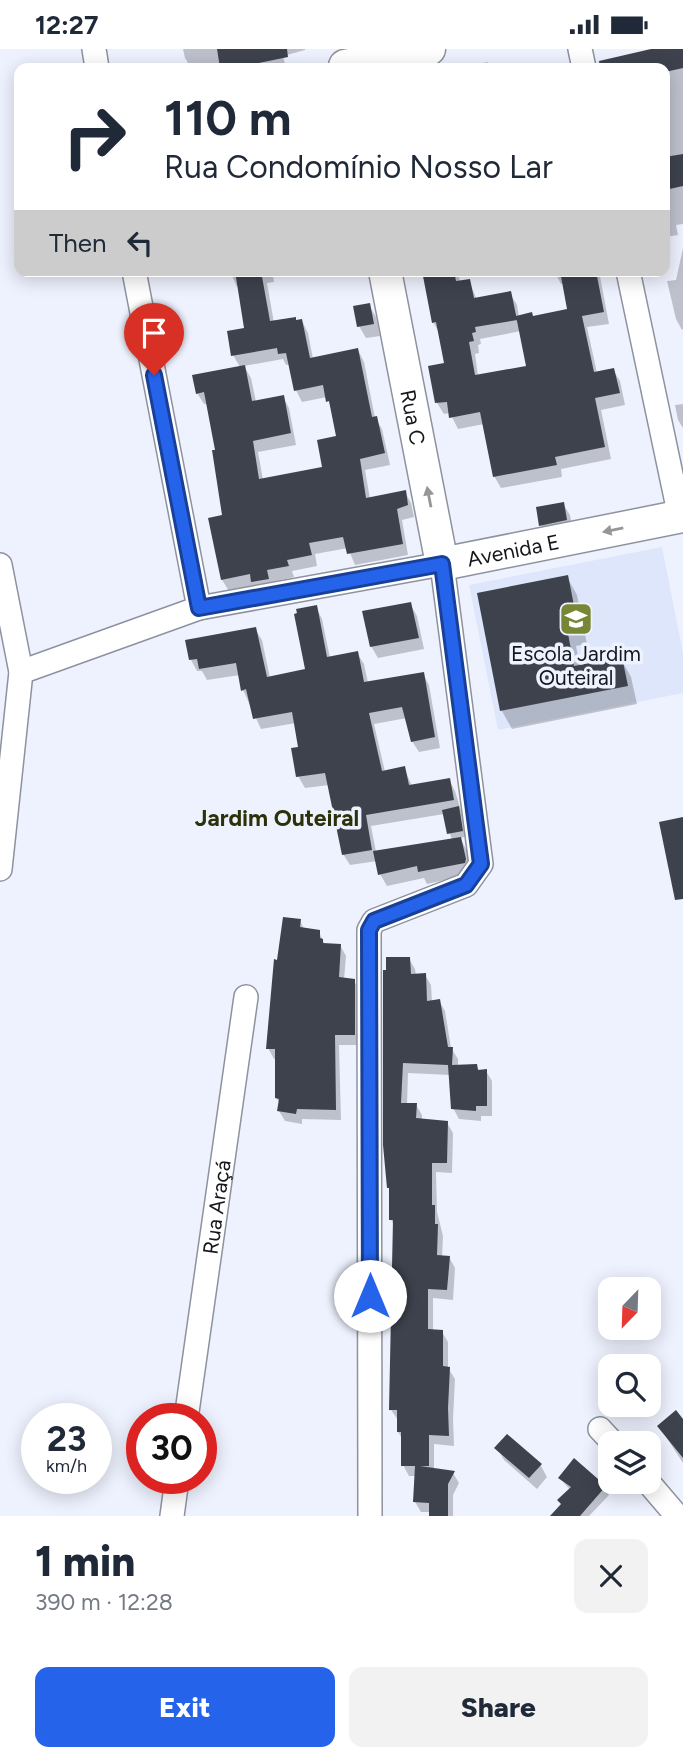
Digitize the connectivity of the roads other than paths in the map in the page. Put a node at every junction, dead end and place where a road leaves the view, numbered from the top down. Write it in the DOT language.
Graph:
graph roads {
  1 [pos="429,49"];
  2 [pos="342,63"];
  3 [pos="135,277"];
  4 [pos="386,277"];
  5 [pos="629,277"];
  6 [pos="681,517"];
  7 [pos="442,564"];
  8 [pos="0,565"];
  9 [pos="199,608"];
  10 [pos="21,672"];
  11 [pos="0,869"];
  12 [pos="246,997"];
  13 [pos="188,1403"];
  14 [pos="175,1494"];
  15 [pos="658,1494"];
  16 [pos="172,1516"];
  17 [pos="370,1516"];
  18 [pos="677,1516"];
  1 -- 2 [label="street"];
  3 -- 9 [label="street"];
  7 -- 4 [label="street, Rua C, one-way"];
  5 -- 6 [label="street"];
  6 -- 7 [label="street, Avenida E, one-way"];
  7 -- 9 [label="street, Avenida E"];
  7 -- 17 [label="street"];
  8 -- 10 [label="street"];
  9 -- 10 [label="street, Avenida E"];
  10 -- 11 [label="street"];
  12 -- 13 [label="street, Rua Araçá"];
  14 -- 16 [label="street"];
  15 -- 18 [label="street"];
}
